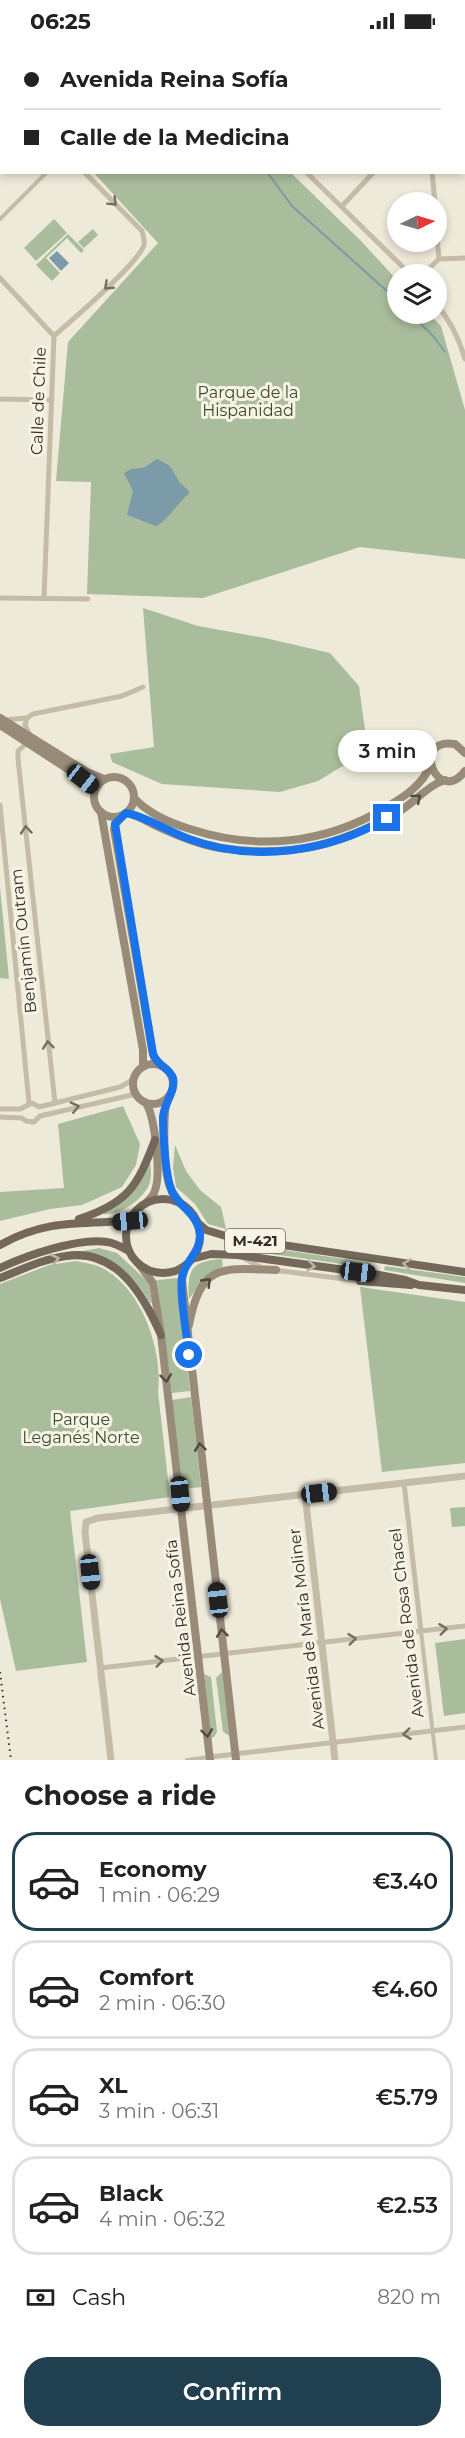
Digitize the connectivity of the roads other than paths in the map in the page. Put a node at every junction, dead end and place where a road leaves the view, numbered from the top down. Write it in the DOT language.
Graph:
graph roads {
  1 [pos="45,174"];
  2 [pos="86,174"];
  3 [pos="308,174"];
  4 [pos="372,174"];
  5 [pos="432,174"];
  6 [pos="434,192"];
  7 [pos="342,206"];
  8 [pos="0,219"];
  9 [pos="438,252"];
  10 [pos="465,258"];
  11 [pos="439,259"];
  12 [pos="400,264"];
  13 [pos="434,264"];
  14 [pos="0,278"];
  15 [pos="447,317"];
  16 [pos="54,336"];
  17 [pos="465,359"];
  18 [pos="0,399"];
  19 [pos="52,400"];
  20 [pos="0,598"];
  21 [pos="44,598"];
  22 [pos="88,599"];
  23 [pos="143,687"];
  24 [pos="27,717"];
  25 [pos="1,724"];
  26 [pos="465,738"];
  27 [pos="28,739"];
  28 [pos="455,744"];
  29 [pos="465,753"];
  30 [pos="430,764"];
  31 [pos="465,771"];
  32 [pos="104,780"];
  33 [pos="445,780"];
  34 [pos="94,794"];
  35 [pos="134,798"];
  36 [pos="0,805"];
  37 [pos="101,812"];
  38 [pos="124,814"];
  39 [pos="157,1064"];
  40 [pos="143,1066"];
  41 [pos="134,1079"];
  42 [pos="136,1094"];
  43 [pos="167,1099"];
  44 [pos="30,1103"];
  45 [pos="55,1103"];
  46 [pos="146,1103"];
  47 [pos="39,1107"];
  48 [pos="23,1108"];
  49 [pos="0,1109"];
  50 [pos="40,1116"];
  51 [pos="0,1117"];
  52 [pos="23,1118"];
  53 [pos="155,1140"];
  54 [pos="145,1204"];
  55 [pos="182,1205"];
  56 [pos="130,1221"];
  57 [pos="197,1222"];
  58 [pos="64,1224"];
  59 [pos="0,1245"];
  60 [pos="129,1251"];
  61 [pos="237,1255"];
  62 [pos="192,1259"];
  63 [pos="138,1263"];
  64 [pos="184,1266"];
  65 [pos="0,1268"];
  66 [pos="276,1270"];
  67 [pos="465,1272"];
  68 [pos="0,1278"];
  69 [pos="360,1281"];
  70 [pos="419,1285"];
  71 [pos="465,1290"];
  72 [pos="161,1335"];
  73 [pos="188,1335"];
  74 [pos="465,1476"];
  75 [pos="404,1483"];
  76 [pos="305,1494"];
  77 [pos="207,1505"];
  78 [pos="181,1508"];
  79 [pos="465,1626"];
  80 [pos="421,1631"];
  81 [pos="322,1643"];
  82 [pos="224,1654"];
  83 [pos="198,1657"];
  84 [pos="100,1668"];
  85 [pos="465,1727"];
  86 [pos="433,1731"];
  87 [pos="333,1743"];
  88 [pos="236,1757"];
  89 [pos="210,1759"];
  90 [pos="111,1760"];
  91 [pos="187,1760"];
  92 [pos="335,1760"];
  93 [pos="436,1760"];
  1 -- 8 [label="street"];
  2 -- 16 [label="street, Calle de Chile, one-way"];
  3 -- 7 [label="street"];
  4 -- 7 [label="street"];
  5 -- 6 [label="street"];
  7 -- 12 [label="street"];
  9 -- 11 [label="street"];
  10 -- 11 [label="street"];
  11 -- 13 [label="street"];
  14 -- 16 [label="street"];
  15 -- 17 [label="street"];
  16 -- 19 [label="street, Calle de Chile"];
  18 -- 19 [label="street"];
  19 -- 21 [label="street, Calle de Chile"];
  20 -- 21 [label="street"];
  21 -- 22 [label="street"];
  23 -- 24 [label="street"];
  24 -- 25 [label="street"];
  24 -- 27 [label="street"];
  25 -- 27 [label="main road"];
  25 -- 27 [label="main road"];
  26 -- 28 [label="main road"];
  27 -- 32 [label="main road"];
  27 -- 34 [label="main road"];
  45 -- 27 [label="street, Benjamín Outram, one-way"];
  28 -- 29 [label="main road"];
  28 -- 30 [label="main road"];
  30 -- 33 [label="main road"];
  30 -- 35 [label="main road"];
  31 -- 33 [label="main road"];
  32 -- 34 [label="main road"];
  32 -- 35 [label="main road"];
  38 -- 33 [label="main road, one-way"];
  34 -- 37 [label="main road"];
  35 -- 38 [label="main road"];
  36 -- 44 [label="street, Benjamín Outram"];
  37 -- 38 [label="main road"];
  37 -- 40 [label="main road"];
  38 -- 39 [label="main road"];
  39 -- 40 [label="main road"];
  39 -- 43 [label="main road"];
  40 -- 41 [label="main road"];
  41 -- 42 [label="main road"];
  41 -- 45 [label="street"];
  42 -- 46 [label="main road"];
  50 -- 42 [label="street, one-way"];
  43 -- 46 [label="main road"];
  43 -- 55 [label="main road"];
  44 -- 47 [label="street"];
  44 -- 48 [label="street"];
  45 -- 47 [label="street"];
  46 -- 53 [label="main road"];
  47 -- 50 [label="street"];
  48 -- 49 [label="street"];
  48 -- 52 [label="street"];
  50 -- 52 [label="street"];
  51 -- 52 [label="street"];
  53 -- 54 [label="main road"];
  53 -- 58 [label="main road"];
  54 -- 55 [label="main road"];
  54 -- 56 [label="main road"];
  55 -- 57 [label="main road, M-421"];
  56 -- 58 [label="main road"];
  56 -- 60 [label="main road"];
  57 -- 62 [label="main road"];
  67 -- 57 [label="main road, M-421, one-way"];
  58 -- 59 [label="main road"];
  60 -- 63 [label="main road"];
  60 -- 65 [label="main road"];
  61 -- 62 [label="main road, M-421"];
  61 -- 66 [label="street, M-421"];
  61 -- 70 [label="main road, M-421, one-way"];
  62 -- 64 [label="main road"];
  63 -- 64 [label="main road"];
  63 -- 72 [label="main road, Avenida Reina Sofía"];
  64 -- 73 [label="main road"];
  66 -- 69 [label="street, M-421"];
  73 -- 66 [label="main road, one-way"];
  68 -- 72 [label="main road, one-way"];
  69 -- 70 [label="main road, M-421"];
  70 -- 71 [label="main road, M-421"];
  72 -- 78 [label="main road, Avenida Reina Sofía, one-way"];
  77 -- 73 [label="main road, one-way"];
  74 -- 75 [label="street"];
  75 -- 76 [label="street"];
  75 -- 80 [label="street, Avenida de Rosa Chacel"];
  76 -- 77 [label="street"];
  76 -- 81 [label="street, Avenida de María Moliner"];
  77 -- 78 [label="street"];
  82 -- 77 [label="main road, one-way"];
  78 -- 83 [label="main road, Avenida Reina Sofía"];
  78 -- 84 [label="street"];
  80 -- 79 [label="street, one-way"];
  81 -- 80 [label="street, one-way"];
  80 -- 86 [label="street, Avenida de Rosa Chacel"];
  81 -- 82 [label="street"];
  81 -- 87 [label="street, Avenida de María Moliner"];
  82 -- 83 [label="street"];
  82 -- 88 [label="main road"];
  84 -- 83 [label="street, one-way"];
  83 -- 89 [label="main road, Avenida Reina Sofía, one-way"];
  84 -- 90 [label="street"];
  85 -- 86 [label="street"];
  86 -- 87 [label="street, one-way"];
  86 -- 93 [label="street, Avenida de Rosa Chacel"];
  87 -- 88 [label="street"];
  87 -- 92 [label="street, Avenida de María Moliner"];
  88 -- 89 [label="street"];
  89 -- 91 [label="street"];
}
